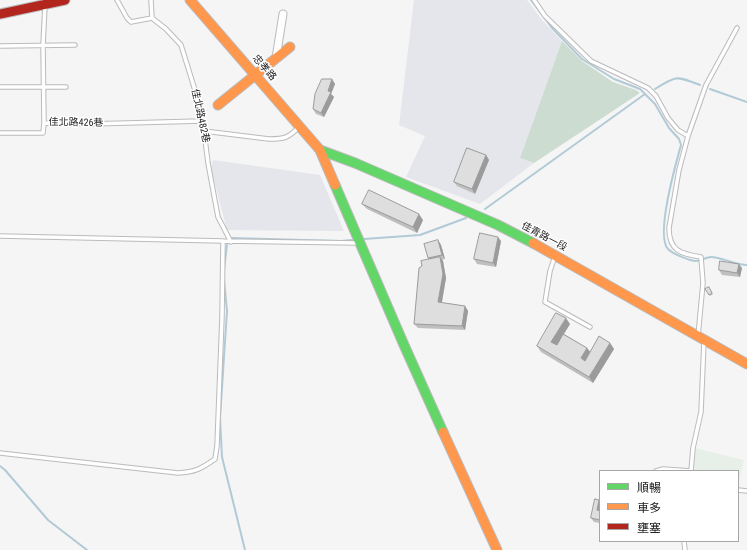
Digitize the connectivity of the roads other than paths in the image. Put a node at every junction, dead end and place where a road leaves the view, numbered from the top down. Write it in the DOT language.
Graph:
graph roads {
  1 [pos="65,0"];
  2 [pos="117,0"];
  3 [pos="151,0"];
  4 [pos="190,0"];
  5 [pos="534,0"];
  6 [pos="44,2"];
  7 [pos="0,14"];
  8 [pos="283,14"];
  9 [pos="152,18"];
  10 [pos="737,28"];
  11 [pos="44,45"];
  12 [pos="75,45"];
  13 [pos="0,46"];
  14 [pos="290,47"];
  15 [pos="276,58"];
  16 [pos="256,75"];
  17 [pos="0,86"];
  18 [pos="44,87"];
  19 [pos="66,87"];
  20 [pos="218,105"];
  21 [pos="202,121"];
  22 [pos="44,123"];
  23 [pos="300,126"];
  24 [pos="204,131"];
  25 [pos="0,133"];
  26 [pos="688,136"];
  27 [pos="320,150"];
  28 [pos="0,236"];
  29 [pos="223,241"];
  30 [pos="231,242"];
  31 [pos="359,242"];
  32 [pos="556,255"];
  33 [pos="590,327"];
  34 [pos="700,338"];
  35 [pos="747,364"];
  36 [pos="0,453"];
  37 [pos="660,470"];
  38 [pos="677,470"];
  39 [pos="691,470"];
  40 [pos="497,550"];
  1 -- 6 [label="street"];
  2 -- 9 [label="lane"];
  3 -- 9 [label="lane"];
  4 -- 16 [label="street, 忠孝路"];
  5 -- 26 [label="lane"];
  6 -- 7 [label="street"];
  6 -- 11 [label="lane, 佳北路426巷"];
  8 -- 15 [label="street"];
  9 -- 21 [label="lane, 佳北路482巷"];
  10 -- 26 [label="lane"];
  11 -- 12 [label="lane"];
  11 -- 13 [label="lane"];
  11 -- 18 [label="lane, 佳北路426巷"];
  14 -- 15 [label="street"];
  15 -- 16 [label="street"];
  16 -- 20 [label="street"];
  16 -- 23 [label="street, 忠孝路"];
  17 -- 18 [label="lane"];
  18 -- 19 [label="lane"];
  18 -- 22 [label="lane, 佳北路426巷"];
  21 -- 22 [label="lane, 佳北路426巷"];
  21 -- 24 [label="lane, 佳北路482巷"];
  22 -- 25 [label="lane"];
  23 -- 24 [label="lane"];
  23 -- 27 [label="street, 忠孝路"];
  24 -- 30 [label="lane, 佳北路482巷"];
  26 -- 34 [label="lane"];
  27 -- 31 [label="street"];
  27 -- 32 [label="street, 佳青路一段"];
  28 -- 29 [label="lane"];
  29 -- 30 [label="lane"];
  29 -- 36 [label="lane"];
  30 -- 31 [label="lane"];
  31 -- 40 [label="street"];
  32 -- 33 [label="lane"];
  32 -- 34 [label="street, 佳青路一段"];
  34 -- 35 [label="street, 佳青路一段"];
  34 -- 39 [label="lane"];
  37 -- 38 [label="lane"];
}
